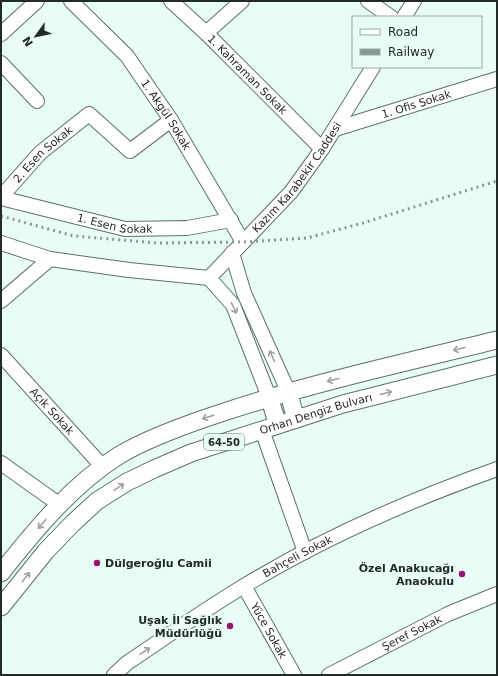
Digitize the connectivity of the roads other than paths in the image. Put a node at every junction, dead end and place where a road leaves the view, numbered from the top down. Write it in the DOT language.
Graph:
graph roads {
  1 [pos="37,1"];
  2 [pos="71,1"];
  3 [pos="171,1"];
  4 [pos="242,1"];
  5 [pos="368,1"];
  6 [pos="414,1"];
  7 [pos="390,16"];
  8 [pos="405,16"];
  9 [pos="206,33"];
  10 [pos="1,34"];
  11 [pos="1,63"];
  12 [pos="372,68"];
  13 [pos="497,79"];
  14 [pos="37,101"];
  15 [pos="171,120"];
  16 [pos="335,129"];
  17 [pos="322,149"];
  18 [pos="1,198"];
  19 [pos="231,220"];
  20 [pos="243,242"];
  21 [pos="1,243"];
  22 [pos="232,253"];
  23 [pos="50,259"];
  24 [pos="209,278"];
  25 [pos="1,301"];
  26 [pos="497,340"];
  27 [pos="1,355"];
  28 [pos="497,366"];
  29 [pos="288,392"];
  30 [pos="269,397"];
  31 [pos="296,419"];
  32 [pos="270,428"];
  33 [pos="1,463"];
  34 [pos="103,467"];
  35 [pos="497,469"];
  36 [pos="60,505"];
  37 [pos="306,552"];
  38 [pos="1,573"];
  39 [pos="244,586"];
  40 [pos="497,594"];
  41 [pos="1,607"];
  42 [pos="114,675"];
  43 [pos="294,675"];
  44 [pos="329,675"];
  1 -- 10 [label="street"];
  2 -- 15 [label="street, 1. Akgül Sokak"];
  3 -- 9 [label="street, 1. Kahraman Sokak"];
  4 -- 9 [label="street"];
  5 -- 7 [label="street"];
  6 -- 8 [label="street"];
  9 -- 17 [label="street, 1. Kahraman Sokak"];
  11 -- 14 [label="street"];
  12 -- 16 [label="street, Kazım Karabekir Caddesi"];
  13 -- 16 [label="street, 1. Ofis Sokak"];
  15 -- 18 [label="street, 2. Esen Sokak"];
  15 -- 19 [label="street, 1. Akgül Sokak"];
  16 -- 17 [label="street, Kazım Karabekir Caddesi"];
  17 -- 20 [label="street, Kazım Karabekir Caddesi"];
  18 -- 19 [label="street, 1. Esen Sokak"];
  19 -- 20 [label="street, 1. Akgül Sokak"];
  20 -- 22 [label="street, Kazım Karabekir Caddesi"];
  21 -- 23 [label="street"];
  22 -- 24 [label="street, Kazım Karabekir Caddesi"];
  29 -- 22 [label="street, one-way"];
  23 -- 24 [label="street"];
  23 -- 25 [label="street"];
  24 -- 30 [label="street, one-way"];
  26 -- 29 [label="main road, 64-50, one-way"];
  27 -- 34 [label="street, Açık Sokak"];
  31 -- 28 [label="main road, Orhan Dengiz Bulvarı / 64-50, one-way"];
  29 -- 30 [label="main road, 64-50"];
  29 -- 31 [label="main road"];
  30 -- 32 [label="main road"];
  30 -- 34 [label="main road, 64-50, one-way"];
  31 -- 32 [label="main road, Orhan Dengiz Bulvarı / 64-50"];
  32 -- 37 [label="street"];
  41 -- 32 [label="main road, Orhan Dengiz Bulvarı / 64-50, one-way"];
  33 -- 36 [label="street"];
  34 -- 36 [label="main road, 64-50"];
  35 -- 37 [label="street, Bahçeli Sokak"];
  36 -- 38 [label="main road, 64-50, one-way"];
  37 -- 39 [label="street, Bahçeli Sokak"];
  42 -- 39 [label="street, Bahçeli Sokak, one-way"];
  39 -- 43 [label="street, Yüce Sokak"];
  40 -- 44 [label="street, Şeref Sokak"];
}
